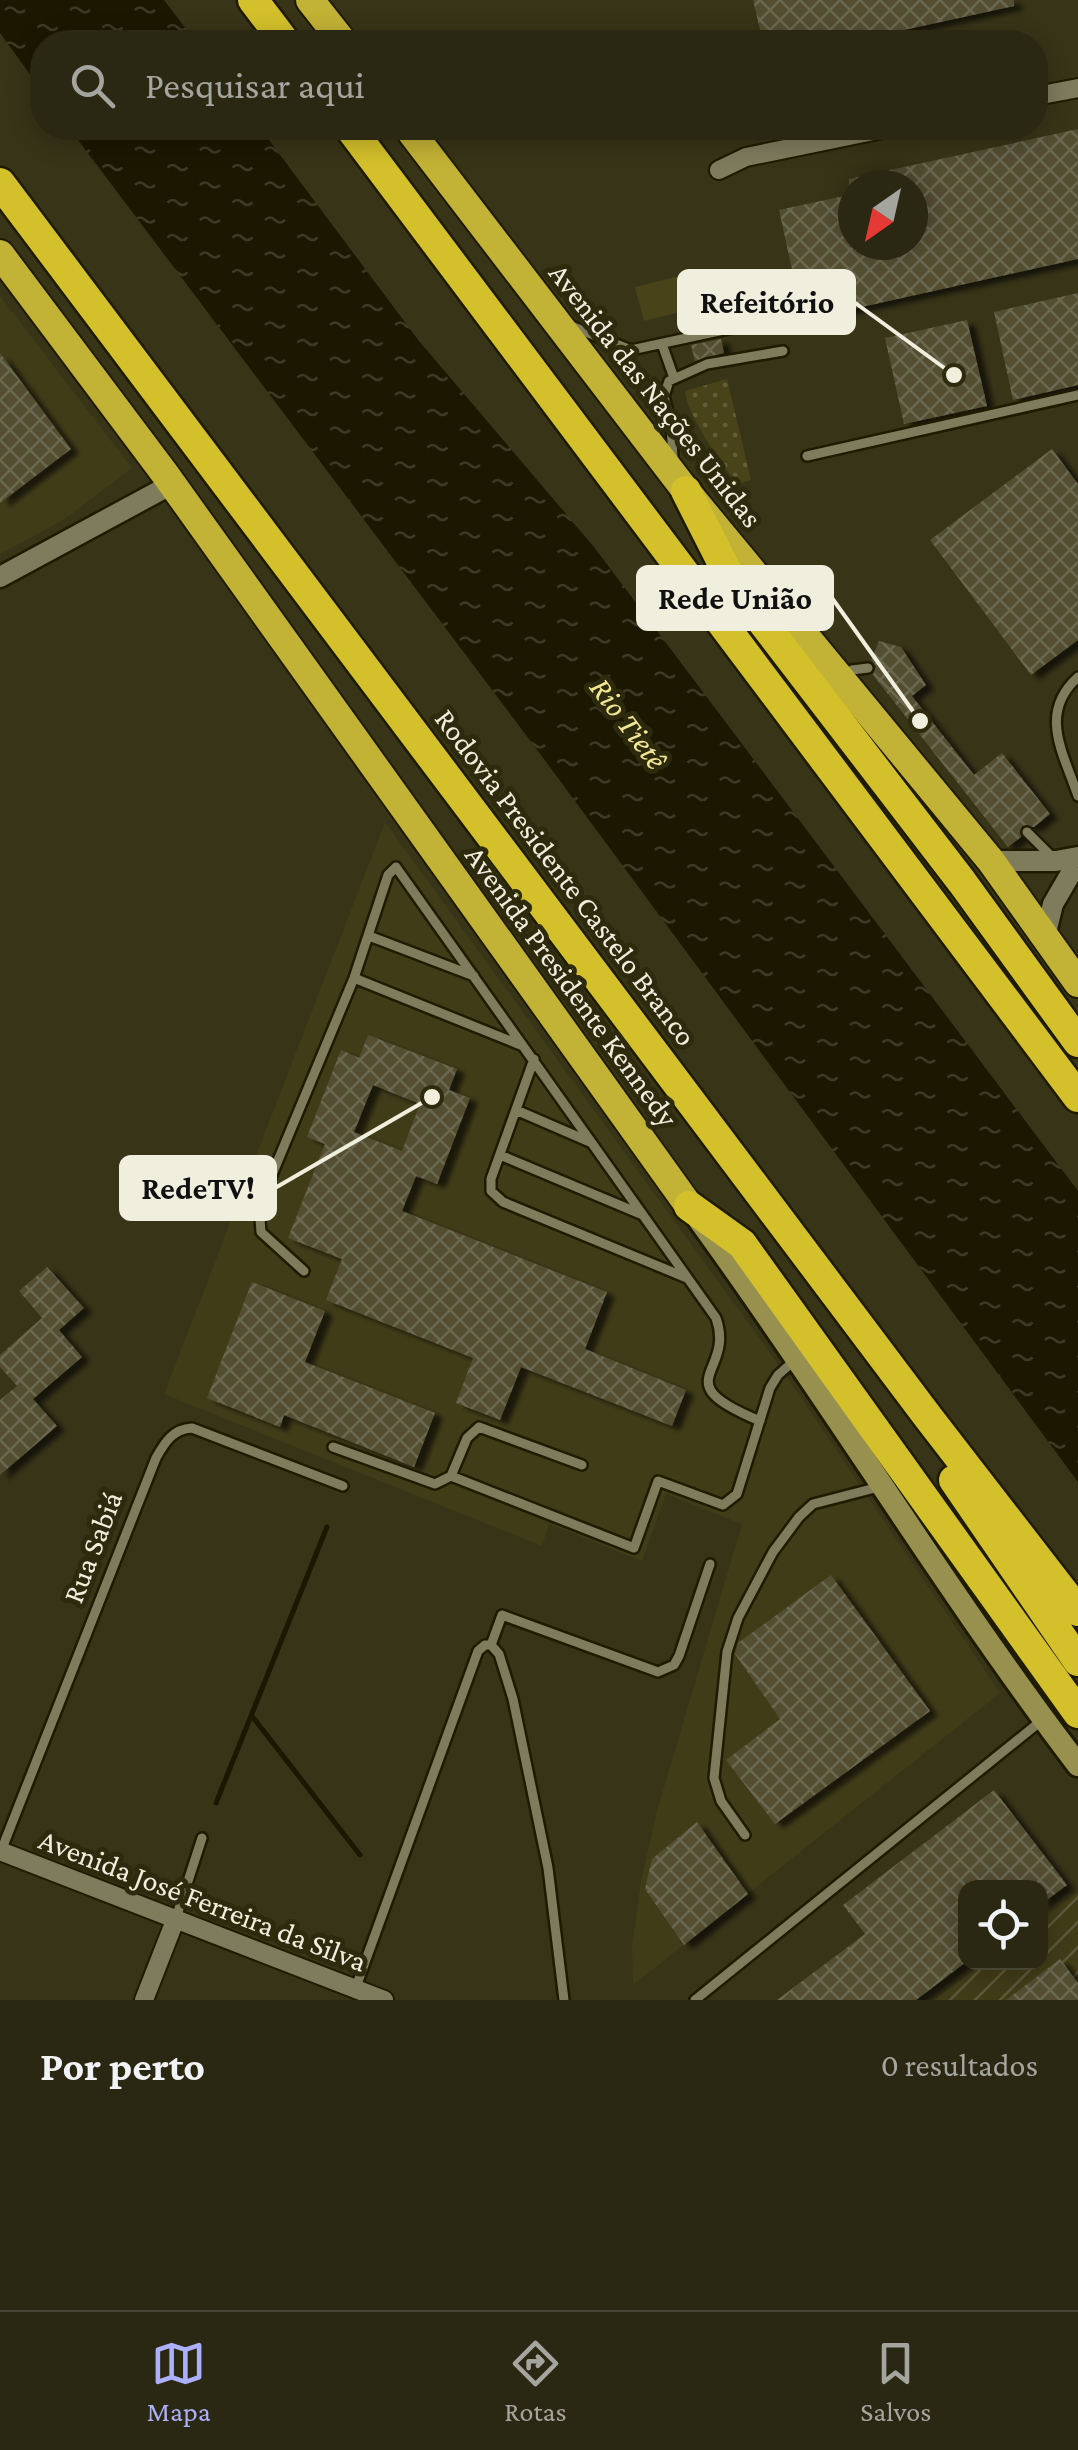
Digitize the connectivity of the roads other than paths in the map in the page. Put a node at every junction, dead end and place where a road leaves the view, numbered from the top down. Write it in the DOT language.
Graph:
graph roads {
  1 [pos="253,0"];
  2 [pos="310,0"];
  3 [pos="276,30"];
  4 [pos="334,30"];
  5 [pos="1078,88"];
  6 [pos="1048,94"];
  7 [pos="359,140"];
  8 [pos="417,140"];
  9 [pos="829,140"];
  10 [pos="719,170"];
  11 [pos="0,183"];
  12 [pos="0,254"];
  13 [pos="780,318"];
  14 [pos="555,319"];
  15 [pos="662,344"];
  16 [pos="783,351"];
  17 [pos="674,378"];
  18 [pos="1078,396"];
  19 [pos="806,456"];
  20 [pos="172,484"];
  21 [pos="680,484"];
  22 [pos="0,577"];
  23 [pos="868,668"];
  24 [pos="1078,677"];
  25 [pos="840,678"];
  26 [pos="1078,796"];
  27 [pos="1027,832"];
  28 [pos="1078,859"];
  29 [pos="990,861"];
  30 [pos="1056,861"];
  31 [pos="369,936"];
  32 [pos="1045,937"];
  33 [pos="476,977"];
  34 [pos="354,978"];
  35 [pos="1078,984"];
  36 [pos="1078,1042"];
  37 [pos="526,1047"];
  38 [pos="534,1059"];
  39 [pos="1078,1096"];
  40 [pos="516,1110"];
  41 [pos="592,1143"];
  42 [pos="500,1155"];
  43 [pos="689,1206"];
  44 [pos="645,1216"];
  45 [pos="304,1272"];
  46 [pos="690,1280"];
  47 [pos="797,1358"];
  48 [pos="928,1418"];
  49 [pos="760,1421"];
  50 [pos="333,1447"];
  51 [pos="582,1465"];
  52 [pos="451,1476"];
  53 [pos="343,1486"];
  54 [pos="881,1486"];
  55 [pos="710,1564"];
  56 [pos="1078,1612"];
  57 [pos="491,1646"];
  58 [pos="1078,1661"];
  59 [pos="1078,1713"];
  60 [pos="1043,1719"];
  61 [pos="1078,1765"];
  62 [pos="745,1835"];
  63 [pos="202,1838"];
  64 [pos="0,1852"];
  65 [pos="176,1918"];
  66 [pos="353,1994"];
  67 [pos="144,2000"];
  68 [pos="384,2000"];
  69 [pos="564,2000"];
  70 [pos="695,2000"];
  1 -- 3 [label="highway"];
  2 -- 4 [label="highway"];
  5 -- 6 [label="street"];
  7 -- 39 [label="highway"];
  8 -- 14 [label="highway, Avenida das Nações Unidas"];
  9 -- 10 [label="street"];
  11 -- 48 [label="highway, Rodovia Presidente Castelo Branco"];
  12 -- 20 [label="highway, Avenida Presidente Kennedy"];
  13 -- 15 [label="lane"];
  14 -- 15 [label="lane"];
  14 -- 21 [label="highway, Avenida das Nações Unidas"];
  15 -- 17 [label="lane"];
  16 -- 17 [label="lane"];
  17 -- 21 [label="lane"];
  18 -- 19 [label="lane"];
  20 -- 22 [label="street"];
  20 -- 43 [label="highway, Avenida Presidente Kennedy"];
  21 -- 25 [label="highway, Avenida das Nações Unidas"];
  21 -- 36 [label="highway"];
  23 -- 25 [label="lane"];
  24 -- 26 [label="lane"];
  25 -- 29 [label="highway, Avenida das Nações Unidas"];
  27 -- 30 [label="lane"];
  28 -- 30 [label="street"];
  28 -- 32 [label="street"];
  29 -- 30 [label="street"];
  29 -- 32 [label="highway, Avenida das Nações Unidas"];
  31 -- 33 [label="lane"];
  31 -- 33 [label="lane"];
  31 -- 34 [label="lane"];
  32 -- 35 [label="highway, Avenida das Nações Unidas"];
  33 -- 37 [label="lane"];
  34 -- 37 [label="lane"];
  34 -- 45 [label="lane"];
  37 -- 38 [label="lane"];
  38 -- 40 [label="lane"];
  38 -- 41 [label="lane"];
  40 -- 41 [label="lane"];
  40 -- 42 [label="lane"];
  41 -- 44 [label="lane"];
  42 -- 44 [label="lane"];
  42 -- 46 [label="lane"];
  43 -- 47 [label="main road, Avenida Presidente Kennedy"];
  43 -- 59 [label="highway"];
  44 -- 46 [label="lane"];
  46 -- 49 [label="lane"];
  47 -- 49 [label="lane"];
  47 -- 54 [label="main road, Avenida Presidente Kennedy"];
  48 -- 56 [label="highway, Rodovia Presidente Castelo Branco"];
  48 -- 58 [label="highway"];
  49 -- 52 [label="lane"];
  50 -- 52 [label="lane"];
  51 -- 52 [label="lane"];
  53 -- 64 [label="lane, Rua Sabiá"];
  54 -- 60 [label="main road, Avenida Presidente Kennedy"];
  54 -- 62 [label="lane"];
  55 -- 57 [label="lane"];
  57 -- 66 [label="lane"];
  57 -- 69 [label="lane"];
  60 -- 61 [label="main road, Avenida Presidente Kennedy"];
  60 -- 70 [label="lane"];
  63 -- 65 [label="lane"];
  64 -- 65 [label="street, Avenida José Ferreira da Silva"];
  65 -- 66 [label="street, Avenida José Ferreira da Silva"];
  65 -- 67 [label="street"];
  66 -- 68 [label="street, Avenida José Ferreira da Silva"];
}
